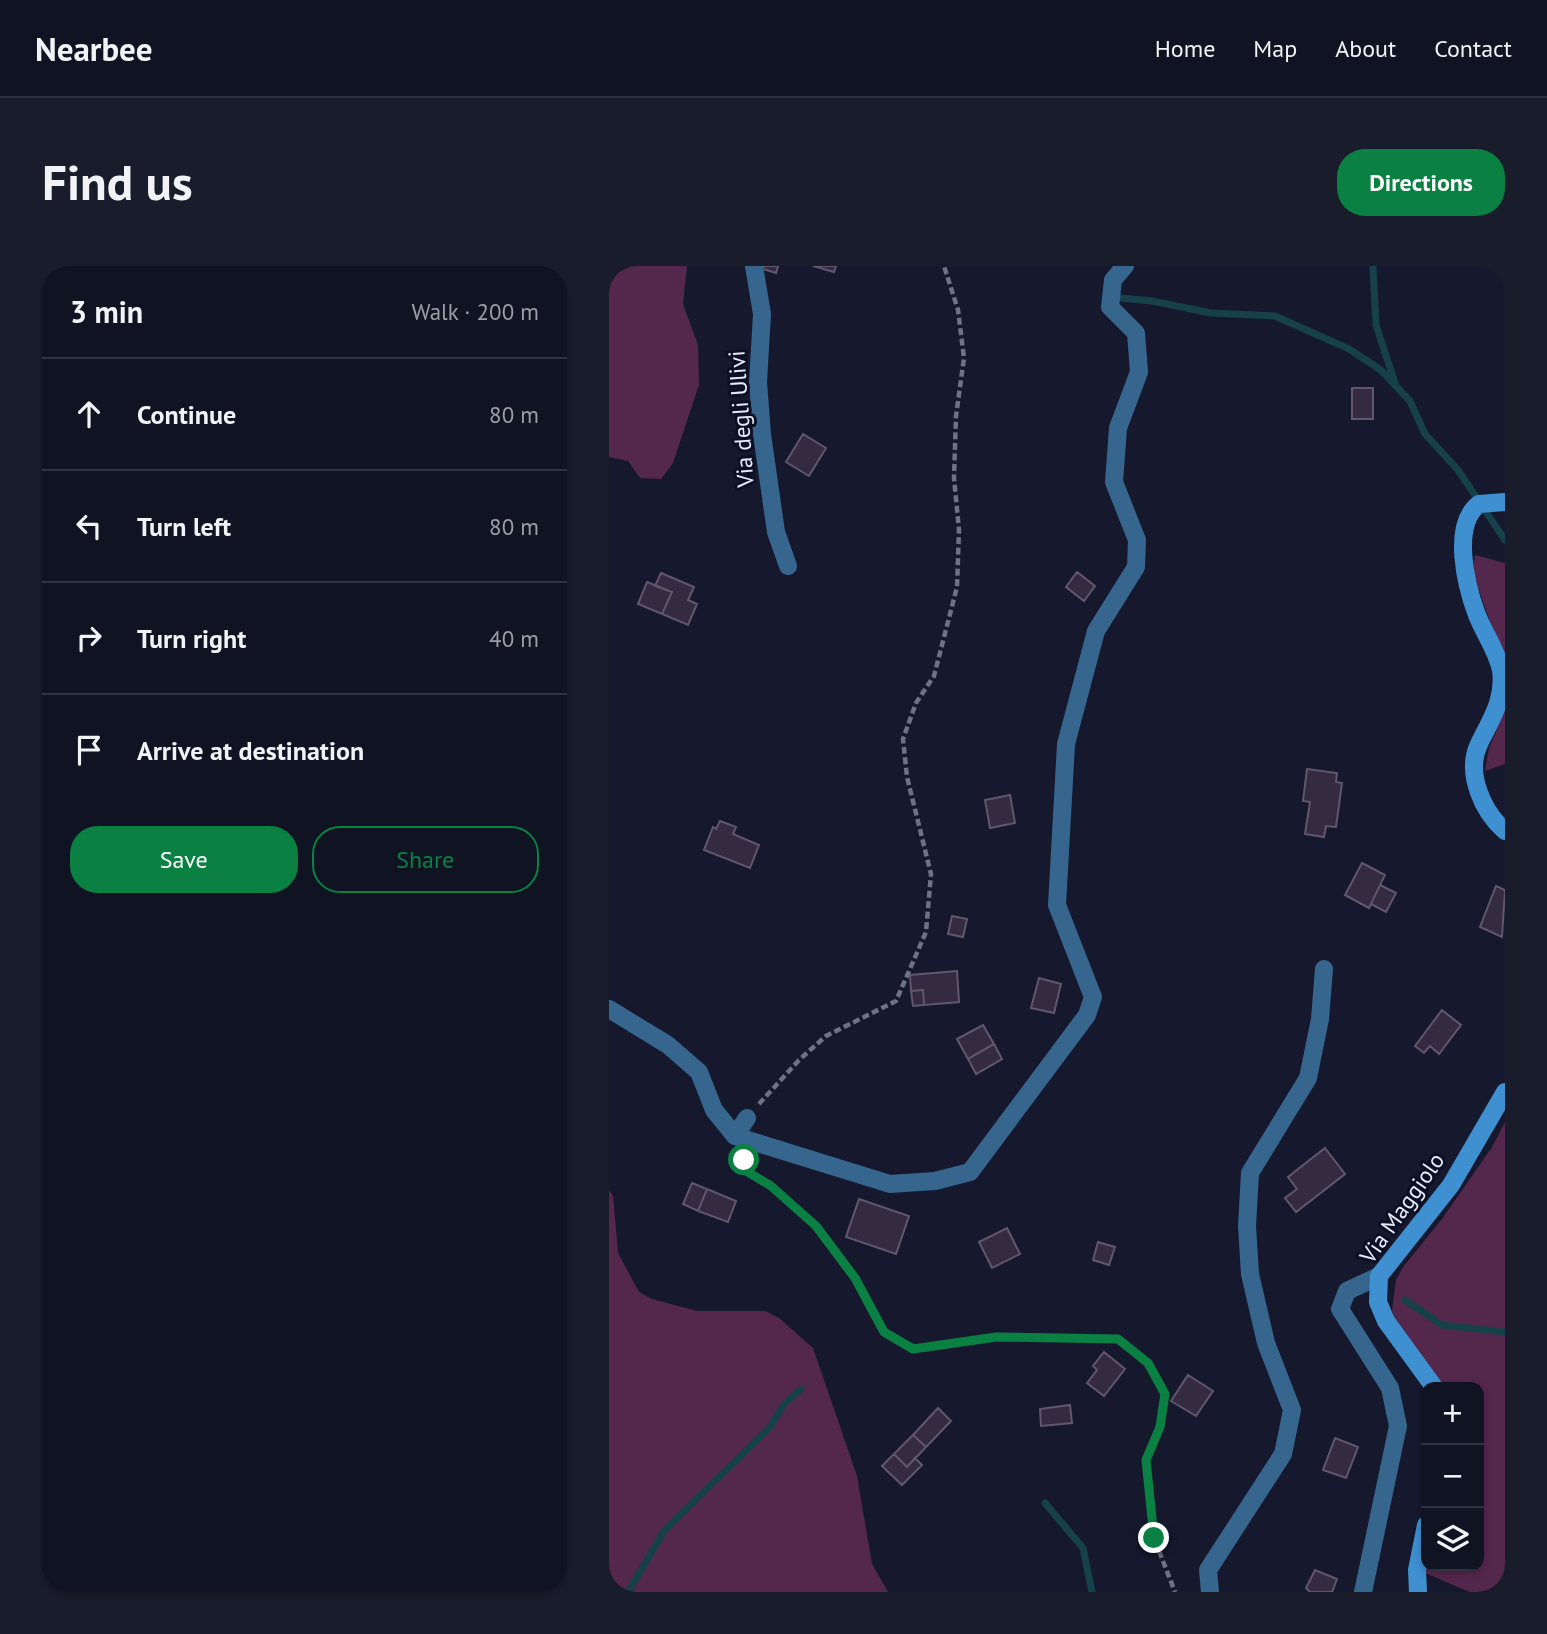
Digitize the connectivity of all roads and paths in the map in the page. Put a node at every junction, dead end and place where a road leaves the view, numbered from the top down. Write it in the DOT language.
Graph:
graph roads {
  1 [pos="754,266"];
  2 [pos="944,266"];
  3 [pos="1125,266"];
  4 [pos="1505,502"];
  5 [pos="788,566"];
  6 [pos="1505,831"];
  7 [pos="1324,969"];
  8 [pos="609,1009"];
  9 [pos="1505,1093"];
  10 [pos="747,1118"];
  11 [pos="735,1136"];
  12 [pos="1379,1276"];
  13 [pos="1430,1382"];
  14 [pos="1421,1548"];
  15 [pos="1175,1592"];
  16 [pos="1210,1592"];
  17 [pos="1363,1592"];
  18 [pos="1418,1592"];
  1 -- 5 [label="street, Via degli Ulivi"];
  2 -- 10 [label="path"];
  3 -- 11 [label="street"];
  4 -- 6 [label="street"];
  7 -- 16 [label="street"];
  8 -- 11 [label="street"];
  9 -- 12 [label="street, Via Maggiolo"];
  10 -- 11 [label="street"];
  11 -- 15 [label="path"];
  12 -- 13 [label="street, Via Maggiolo"];
  12 -- 17 [label="street"];
  14 -- 18 [label="street"];
}
